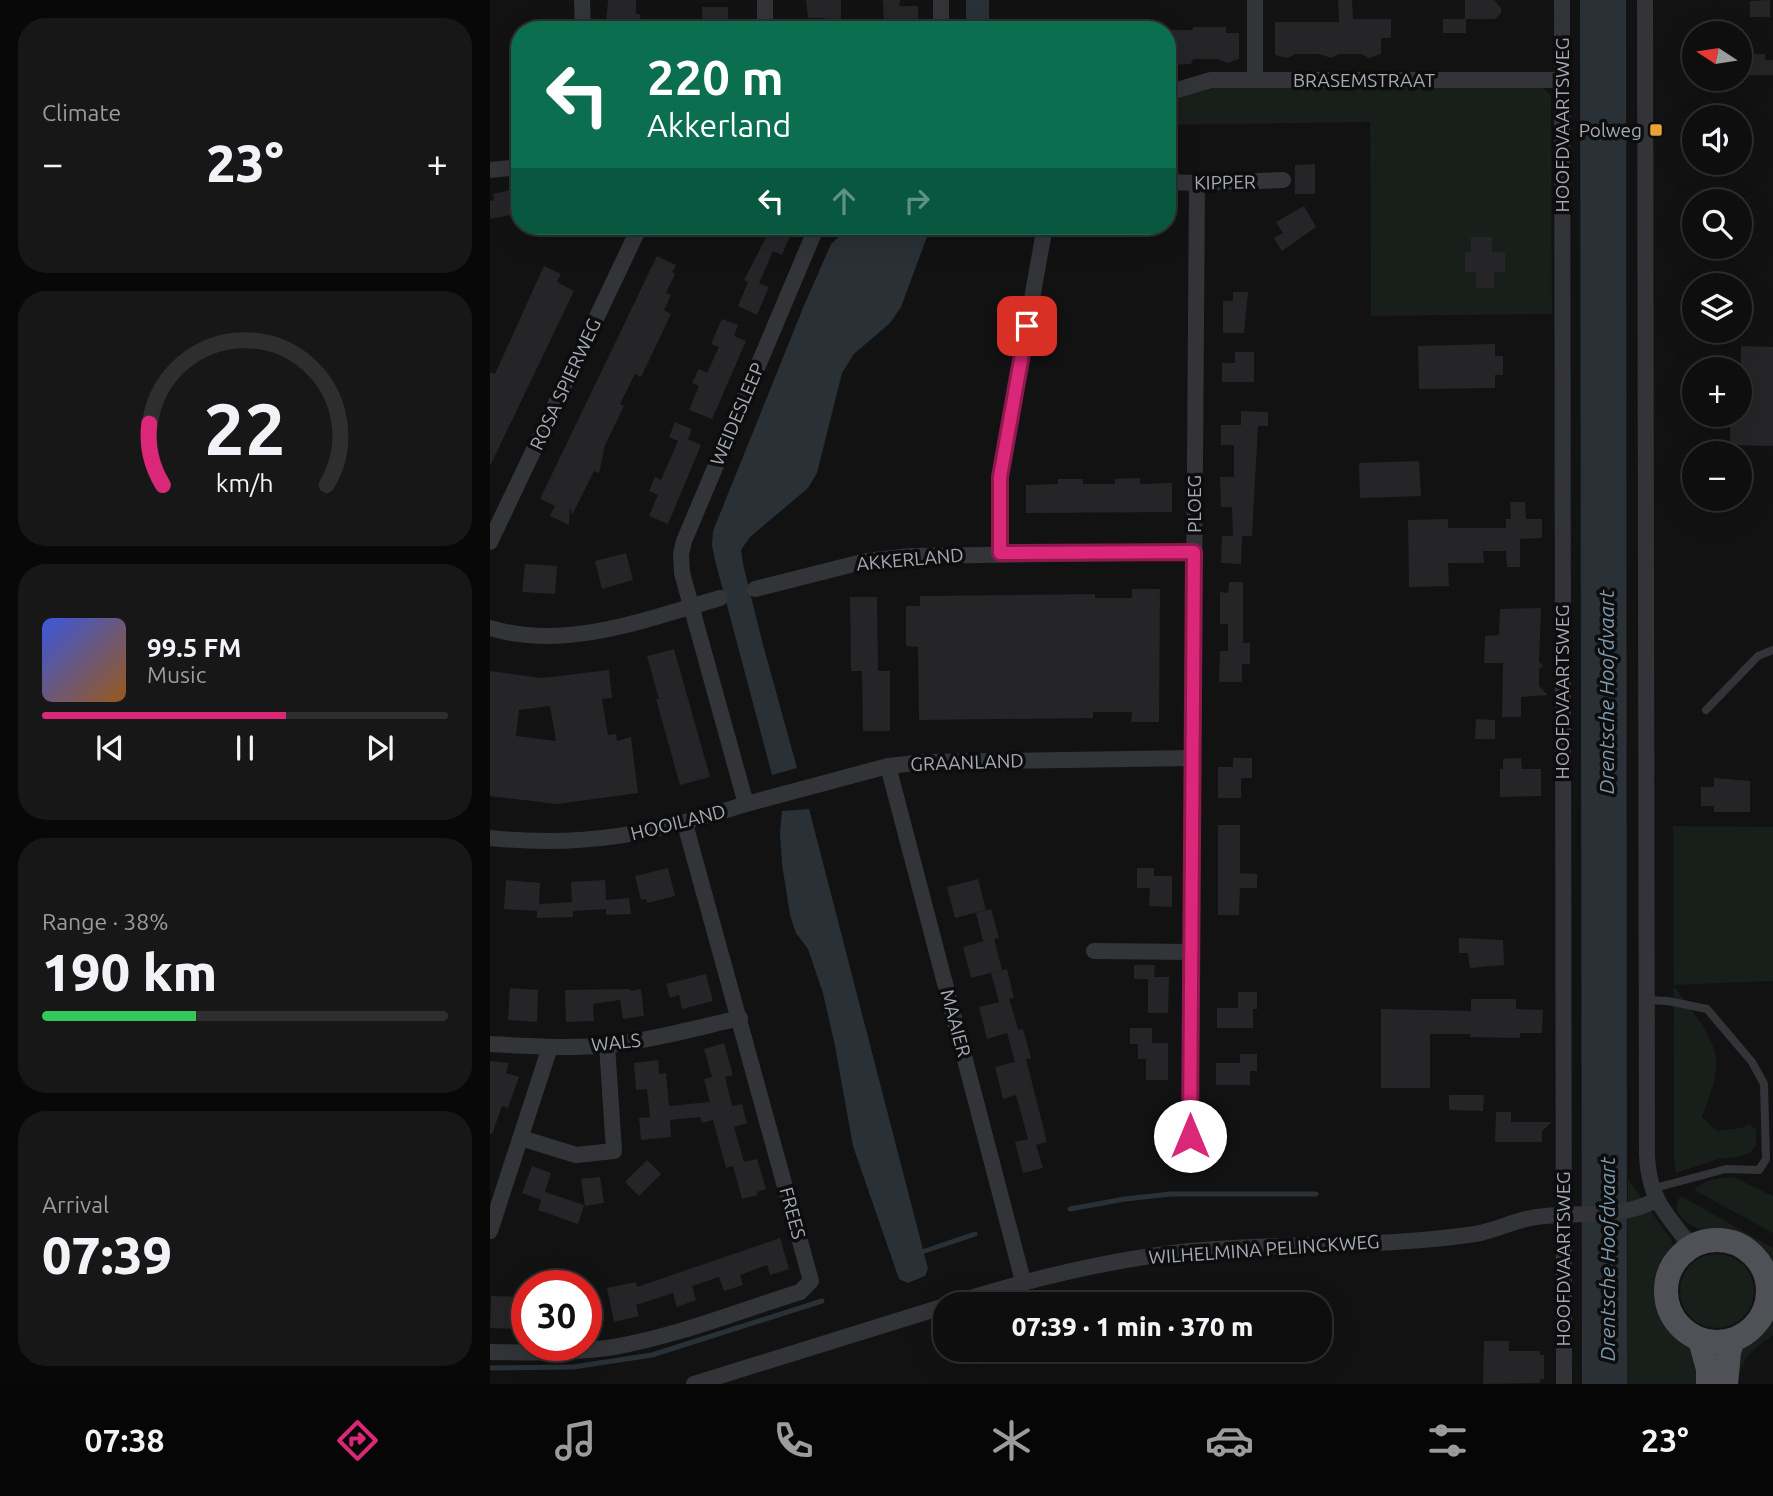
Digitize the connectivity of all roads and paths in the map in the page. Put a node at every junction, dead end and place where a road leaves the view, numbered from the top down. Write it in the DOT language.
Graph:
graph roads {
  1 [pos="582,0"];
  2 [pos="765,0"];
  3 [pos="940,0"];
  4 [pos="1255,0"];
  5 [pos="1562,0"];
  6 [pos="1645,0"];
  7 [pos="583,21"];
  8 [pos="765,21"];
  9 [pos="941,21"];
  10 [pos="1255,80"];
  11 [pos="1562,80"];
  12 [pos="1176,90"];
  13 [pos="511,168"];
  14 [pos="490,170"];
  15 [pos="1283,180"];
  16 [pos="1176,182"];
  17 [pos="1197,183"];
  18 [pos="636,235"];
  19 [pos="813,235"];
  20 [pos="1043,235"];
  21 [pos="490,542"];
  22 [pos="1194,552"];
  23 [pos="1000,553"];
  24 [pos="755,589"];
  25 [pos="720,598"];
  26 [pos="691,606"];
  27 [pos="490,628"];
  28 [pos="1773,650"];
  29 [pos="1706,710"];
  30 [pos="1194,758"];
  31 [pos="888,766"];
  32 [pos="746,804"];
  33 [pos="685,824"];
  34 [pos="490,838"];
  35 [pos="1094,951"];
  36 [pos="1191,952"];
  37 [pos="1647,1000"];
  38 [pos="740,1018"];
  39 [pos="490,1044"];
  40 [pos="607,1045"];
  41 [pos="550,1047"];
  42 [pos="521,1138"];
  43 [pos="1190,1162"];
  44 [pos="1653,1194"];
  45 [pos="1563,1213"];
  46 [pos="490,1231"];
  47 [pos="1691,1247"];
  48 [pos="1770,1276"];
  49 [pos="1023,1281"];
  50 [pos="989,1292"];
  51 [pos="1770,1307"];
  52 [pos="933,1310"];
  53 [pos="1700,1340"];
  54 [pos="1733,1340"];
  55 [pos="490,1352"];
  56 [pos="694,1384"];
  57 [pos="1564,1384"];
  58 [pos="1708,1384"];
  59 [pos="1726,1384"];
  1 -- 7 [label="street"];
  2 -- 8 [label="street"];
  3 -- 9 [label="street"];
  4 -- 10 [label="street"];
  5 -- 11 [label="street, HOOFDVAARTSWEG"];
  6 -- 37 [label="street"];
  10 -- 11 [label="street, BRASEMSTRAAT"];
  10 -- 12 [label="street, BRASEMSTRAAT"];
  11 -- 45 [label="street, HOOFDVAARTSWEG"];
  13 -- 14 [label="street"];
  15 -- 17 [label="street, KIPPER"];
  16 -- 17 [label="street, KIPPER"];
  17 -- 22 [label="street, PLOEG"];
  18 -- 21 [label="street, ROSA SPIERWEG"];
  19 -- 26 [label="street, WEIDESLEEP"];
  20 -- 23 [label="street"];
  22 -- 23 [label="street, AKKERLAND"];
  22 -- 30 [label="street, PLOEG"];
  23 -- 24 [label="street, AKKERLAND"];
  25 -- 26 [label="street"];
  26 -- 27 [label="street"];
  26 -- 32 [label="street, HOOILAND"];
  28 -- 29 [label="lane"];
  30 -- 31 [label="street, GRAANLAND"];
  30 -- 36 [label="street, PLOEG"];
  31 -- 32 [label="street, GRAANLAND"];
  31 -- 49 [label="street, MAAIER"];
  32 -- 33 [label="street, HOOILAND"];
  33 -- 34 [label="street, HOOILAND"];
  33 -- 38 [label="street, FREES"];
  35 -- 36 [label="street"];
  36 -- 43 [label="street, PLOEG"];
  37 -- 44 [label="street"];
  37 -- 44 [label="lane"];
  38 -- 40 [label="street, WALS"];
  38 -- 55 [label="street, FREES"];
  39 -- 41 [label="street, WALS"];
  40 -- 41 [label="street, WALS"];
  40 -- 42 [label="street"];
  41 -- 42 [label="street"];
  42 -- 46 [label="street"];
  44 -- 45 [label="street, WILHELMINA PELINCKWEG"];
  44 -- 47 [label="street"];
  45 -- 49 [label="street, WILHELMINA PELINCKWEG"];
  45 -- 57 [label="street, HOOFDVAARTSWEG"];
  47 -- 48 [label="main road"];
  47 -- 53 [label="main road"];
  48 -- 51 [label="main road"];
  49 -- 50 [label="street, WILHELMINA PELINCKWEG"];
  51 -- 54 [label="main road"];
  52 -- 56 [label="street"];
  53 -- 54 [label="main road"];
  53 -- 58 [label="main road"];
  54 -- 59 [label="main road"];
}
